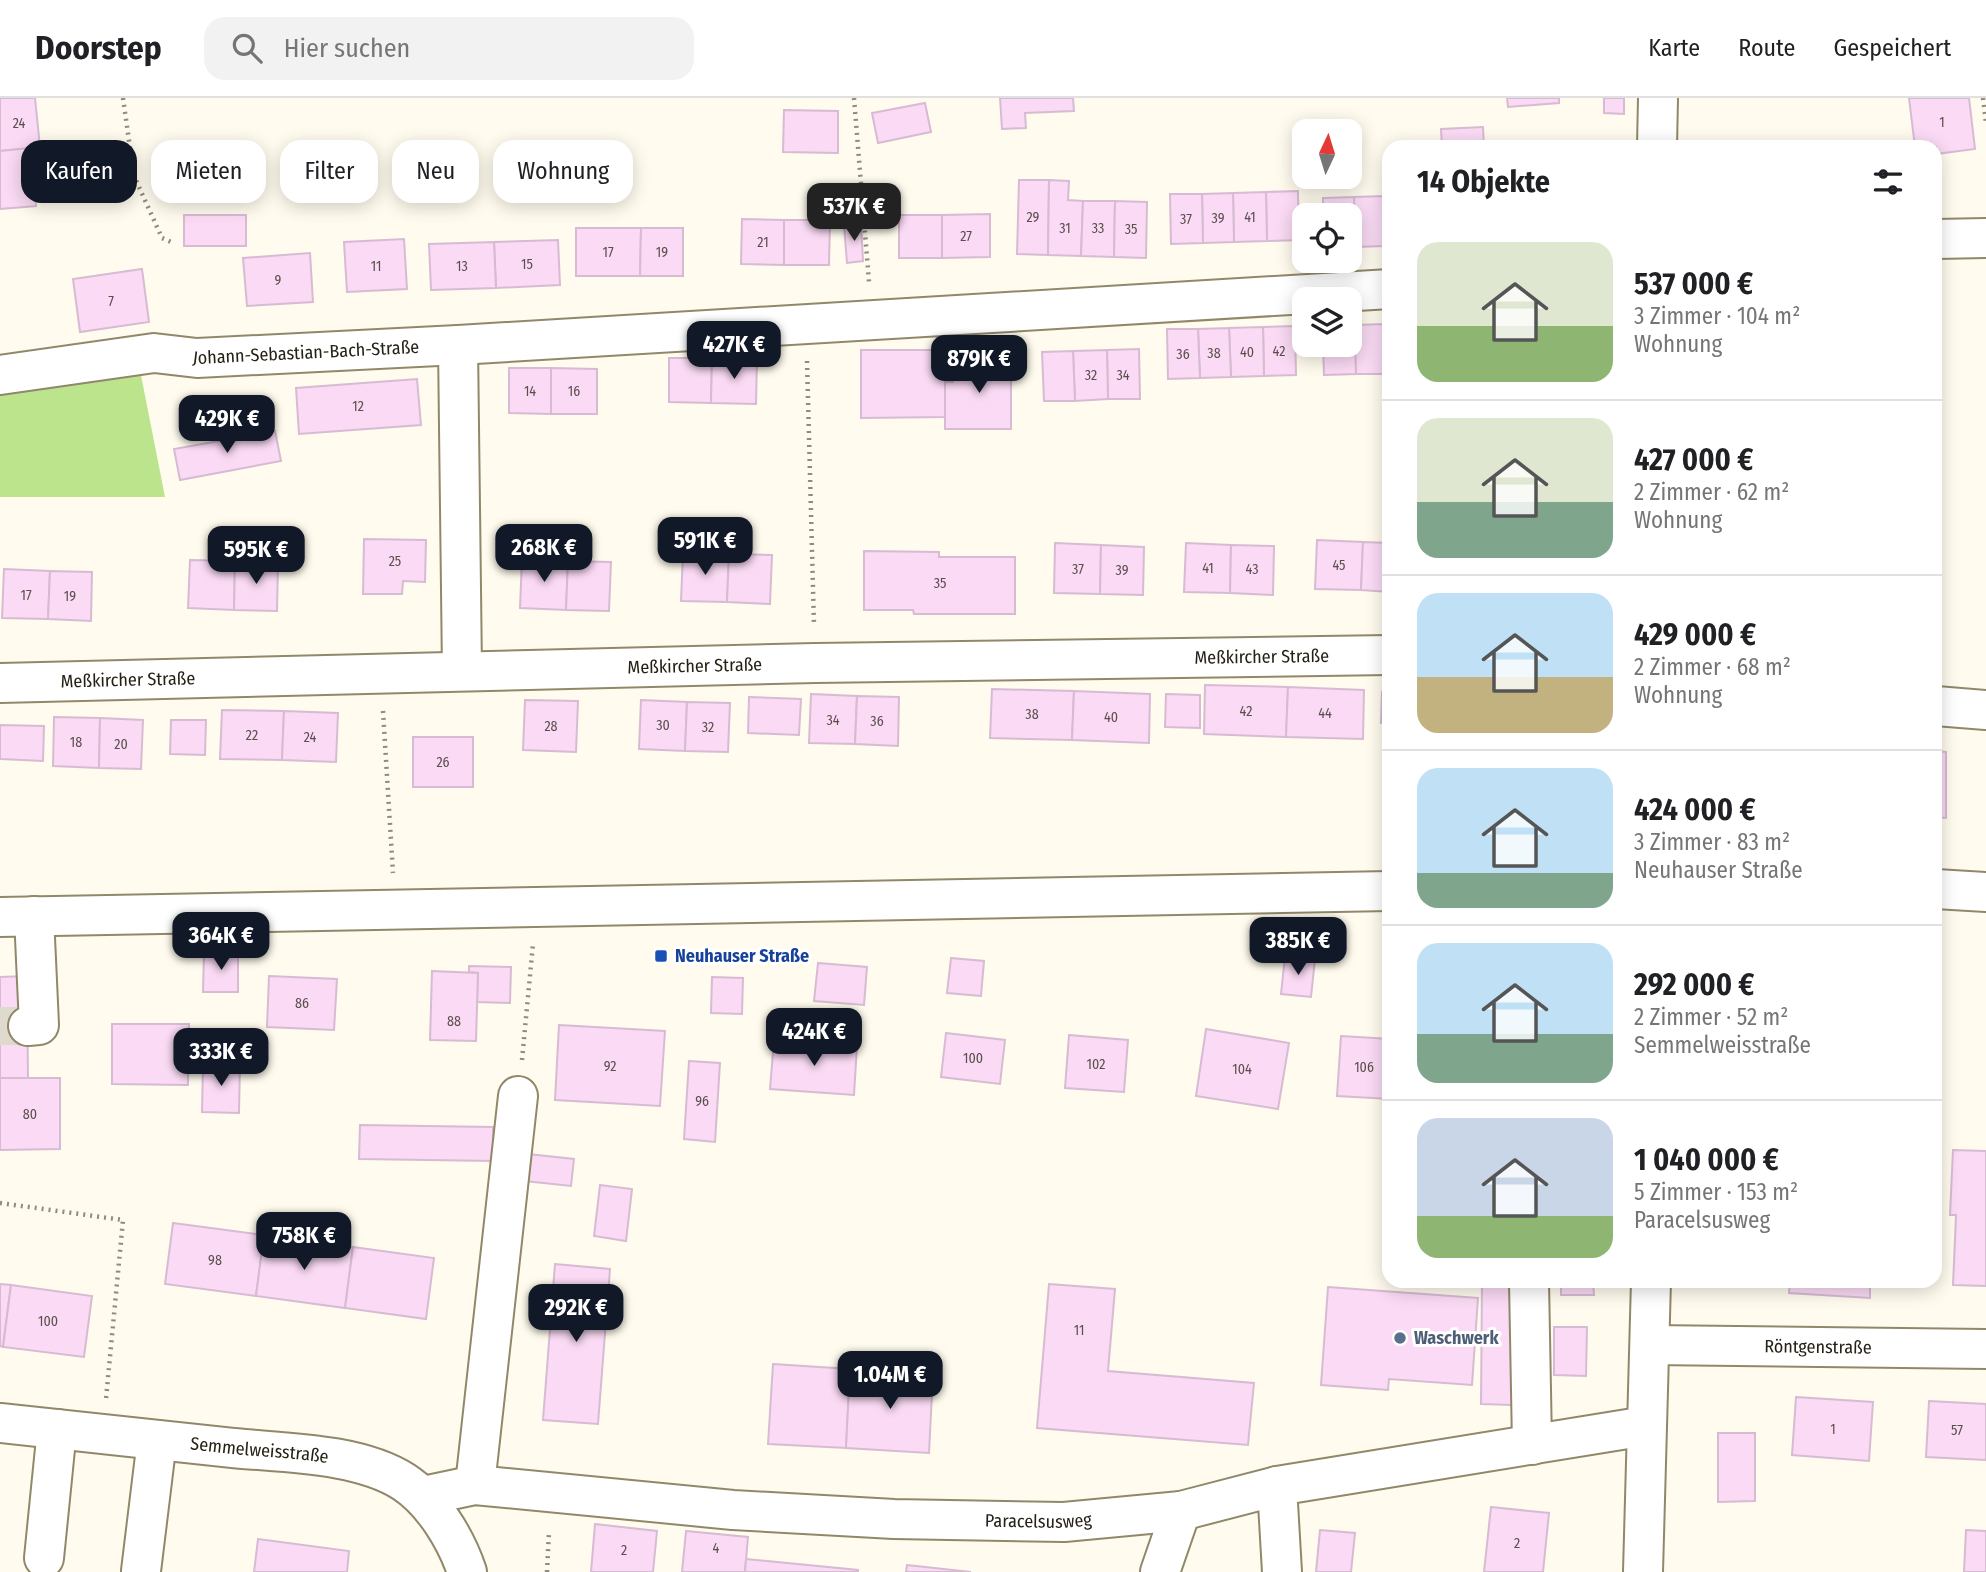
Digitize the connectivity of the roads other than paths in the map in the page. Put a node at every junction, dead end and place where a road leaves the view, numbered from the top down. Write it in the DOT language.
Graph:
graph roads {
  1 [pos="1658,98"];
  2 [pos="1657,140"];
  3 [pos="1986,238"];
  4 [pos="1942,239"];
  5 [pos="1382,289"];
  6 [pos="458,345"];
  7 [pos="0,375"];
  8 [pos="1382,655"];
  9 [pos="462,670"];
  10 [pos="0,682"];
  11 [pos="1942,706"];
  12 [pos="1986,709"];
  13 [pos="1942,889"];
  14 [pos="1382,891"];
  15 [pos="1986,891"];
  16 [pos="17,917"];
  17 [pos="28,1026"];
  18 [pos="518,1096"];
  19 [pos="1529,1288"];
  20 [pos="1651,1288"];
  21 [pos="1650,1345"];
  22 [pos="1986,1349"];
  23 [pos="0,1423"];
  24 [pos="1646,1426"];
  25 [pos="57,1429"];
  26 [pos="157,1440"];
  27 [pos="1532,1445"];
  28 [pos="475,1486"];
  29 [pos="1277,1486"];
  30 [pos="423,1496"];
  31 [pos="1181,1511"];
  32 [pos="44,1558"];
  33 [pos="141,1571"];
  34 [pos="467,1572"];
  35 [pos="1160,1572"];
  36 [pos="1282,1572"];
  37 [pos="1643,1572"];
  1 -- 2 [label="street"];
  3 -- 4 [label="street"];
  5 -- 6 [label="street, Johann-Sebastian-Bach-Straße"];
  6 -- 7 [label="street, Johann-Sebastian-Bach-Straße"];
  6 -- 9 [label="street"];
  8 -- 9 [label="street, Meßkircher Straße"];
  9 -- 10 [label="street, Meßkircher Straße"];
  11 -- 12 [label="street"];
  13 -- 15 [label="street"];
  14 -- 16 [label="street"];
  16 -- 17 [label="street"];
  18 -- 28 [label="street"];
  19 -- 27 [label="street"];
  20 -- 21 [label="street"];
  21 -- 22 [label="street, Röntgenstraße"];
  21 -- 24 [label="street"];
  23 -- 25 [label="street, Semmelweisstraße"];
  24 -- 27 [label="street, Paracelsusweg"];
  24 -- 37 [label="street"];
  25 -- 26 [label="street, Semmelweisstraße"];
  25 -- 32 [label="street"];
  26 -- 30 [label="street, Semmelweisstraße"];
  26 -- 33 [label="street"];
  27 -- 29 [label="street, Paracelsusweg"];
  28 -- 30 [label="street, Paracelsusweg"];
  28 -- 31 [label="street, Paracelsusweg"];
  29 -- 31 [label="street, Paracelsusweg"];
  29 -- 36 [label="street"];
  30 -- 34 [label="street, Semmelweisstraße"];
  31 -- 35 [label="street"];
}
